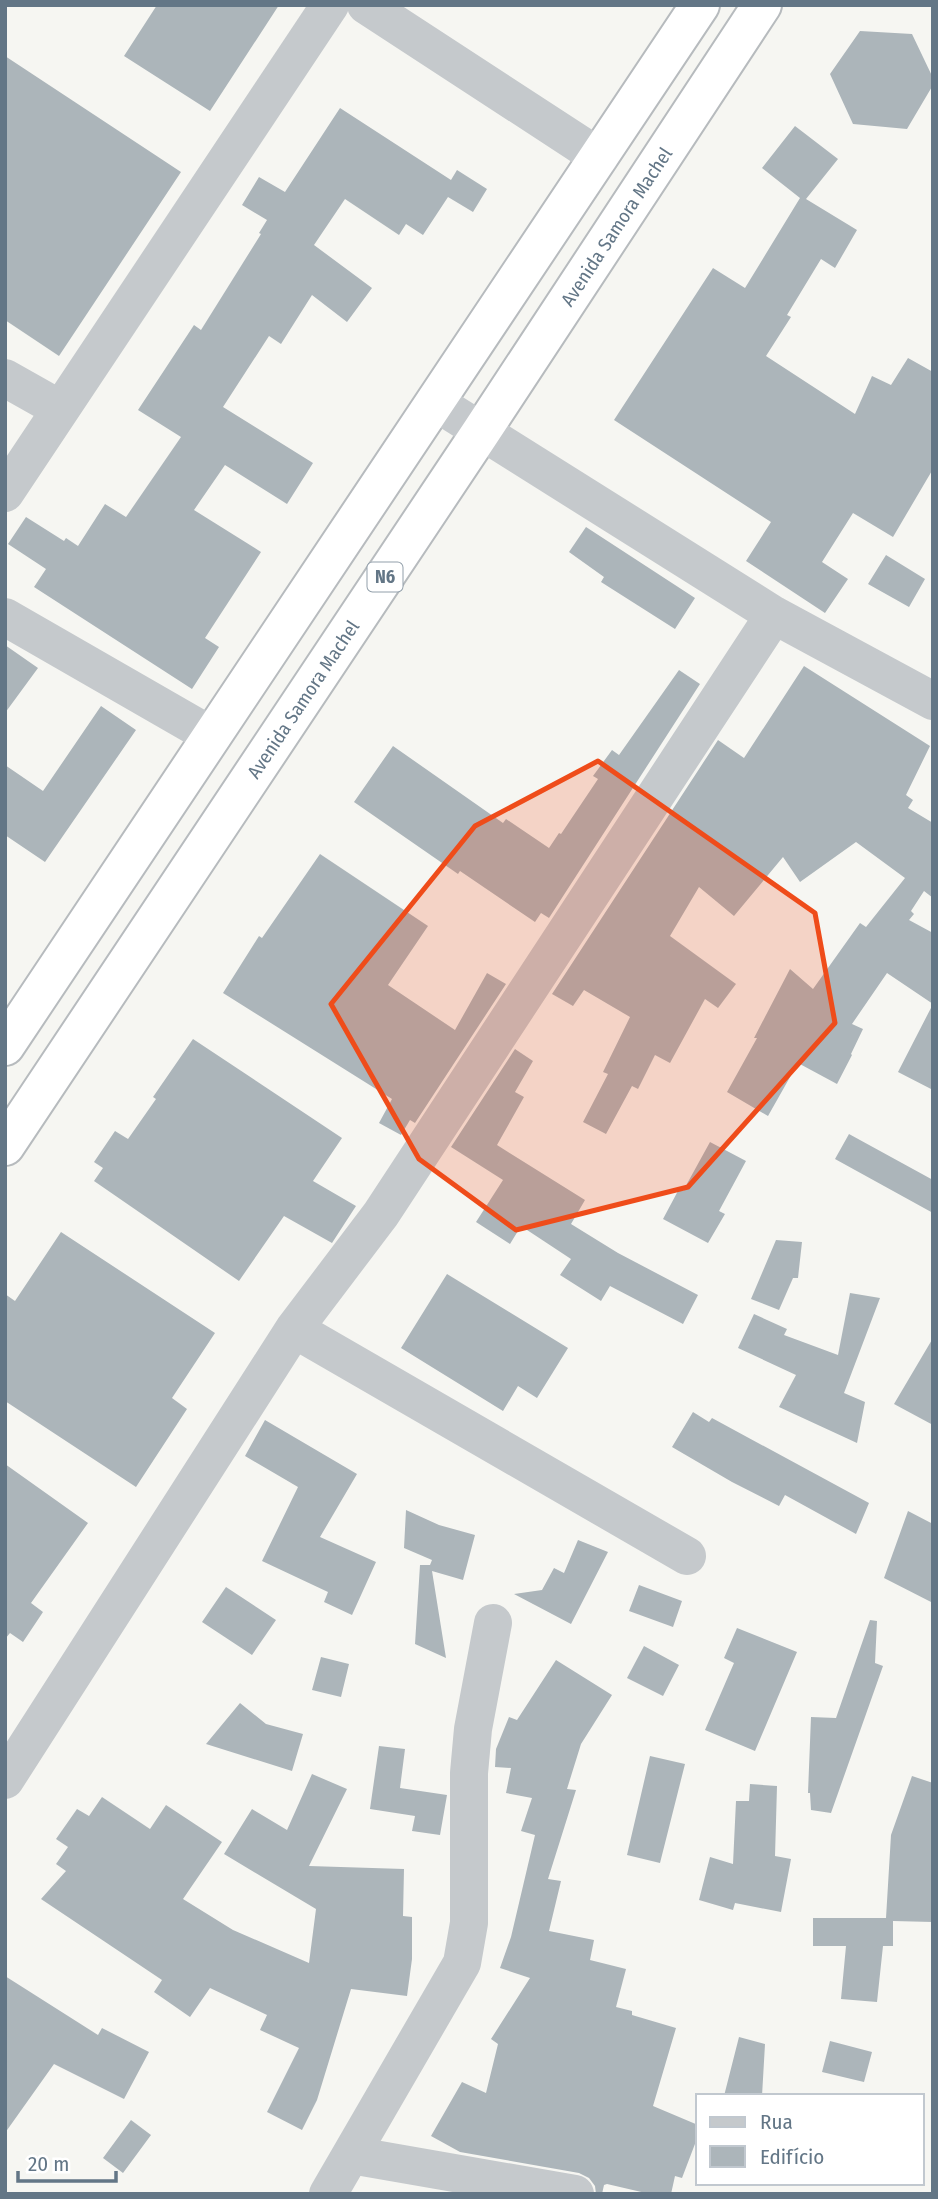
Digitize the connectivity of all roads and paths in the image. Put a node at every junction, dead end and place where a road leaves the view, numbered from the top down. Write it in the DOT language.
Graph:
graph roads {
  1 [pos="330,5"];
  2 [pos="366,5"];
  3 [pos="700,5"];
  4 [pos="762,5"];
  5 [pos="599,157"];
  6 [pos="5,378"];
  7 [pos="435,402"];
  8 [pos="60,409"];
  9 [pos="481,432"];
  10 [pos="5,493"];
  11 [pos="774,615"];
  12 [pos="5,617"];
  13 [pos="933,701"];
  14 [pos="212,736"];
  15 [pos="5,1046"];
  16 [pos="5,1146"];
  17 [pos="294,1329"];
  18 [pos="687,1556"];
  19 [pos="493,1623"];
  20 [pos="5,1780"];
  21 [pos="351,2155"];
  22 [pos="328,2194"];
  23 [pos="575,2194"];
  1 -- 8 [label="street"];
  2 -- 5 [label="street"];
  3 -- 5 [label="highway"];
  4 -- 9 [label="highway, Avenida Samora Machel / N6"];
  5 -- 7 [label="highway"];
  6 -- 8 [label="street"];
  7 -- 9 [label="street"];
  7 -- 14 [label="highway"];
  8 -- 10 [label="street"];
  9 -- 11 [label="street"];
  9 -- 16 [label="highway, Avenida Samora Machel / N6"];
  11 -- 13 [label="street"];
  11 -- 17 [label="street"];
  12 -- 14 [label="street"];
  14 -- 15 [label="highway"];
  17 -- 18 [label="street"];
  17 -- 20 [label="street"];
  19 -- 21 [label="street"];
  21 -- 22 [label="street"];
  21 -- 23 [label="street"];
}
